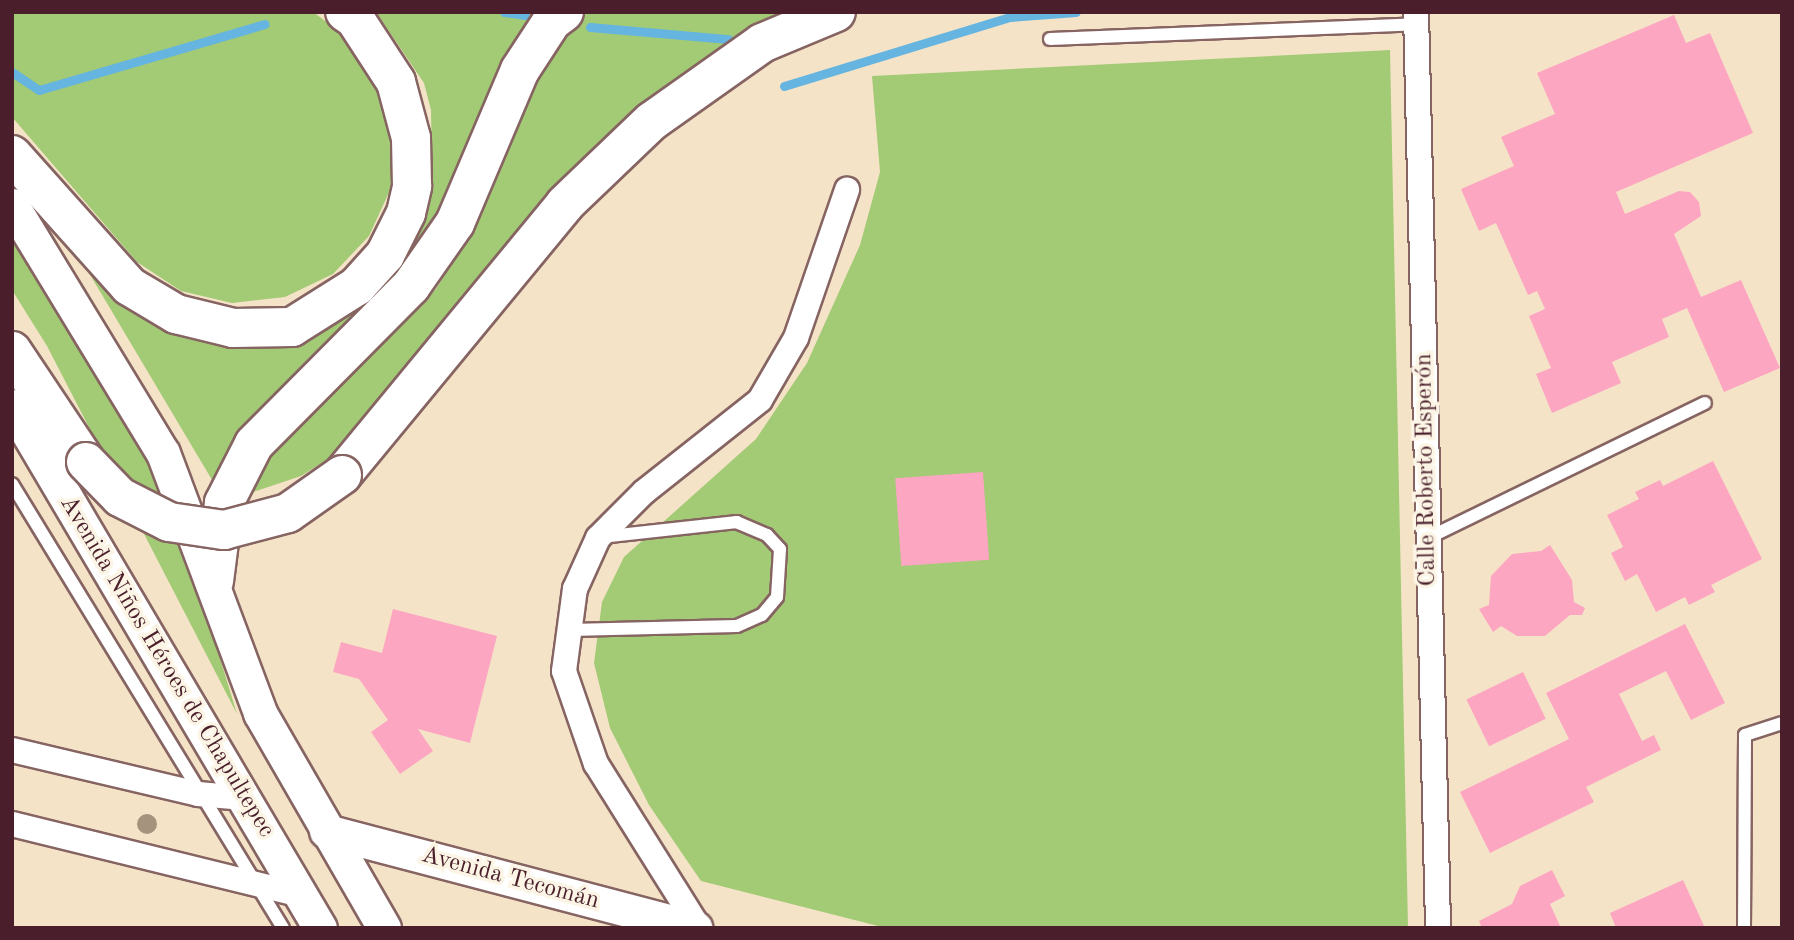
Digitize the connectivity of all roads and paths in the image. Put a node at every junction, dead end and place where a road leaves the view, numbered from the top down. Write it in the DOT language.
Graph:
graph roads {
  1 [pos="345,12"];
  2 [pos="564,12"];
  3 [pos="836,12"];
  4 [pos="1416,18"];
  5 [pos="1050,39"];
  6 [pos="12,155"];
  7 [pos="847,190"];
  8 [pos="12,205"];
  9 [pos="12,351"];
  10 [pos="1705,403"];
  11 [pos="12,406"];
  12 [pos="12,450"];
  13 [pos="74,476"];
  14 [pos="12,484"];
  15 [pos="598,538"];
  16 [pos="1428,538"];
  17 [pos="214,581"];
  18 [pos="570,630"];
  19 [pos="1782,723"];
  20 [pos="12,750"];
  21 [pos="198,794"];
  22 [pos="244,798"];
  23 [pos="12,824"];
  24 [pos="326,831"];
  25 [pos="258,884"];
  26 [pos="301,895"];
  27 [pos="283,928"];
  28 [pos="320,928"];
  29 [pos="384,928"];
  30 [pos="697,928"];
  31 [pos="1438,928"];
  32 [pos="1744,928"];
  1 -- 6 [label="highway"];
  2 -- 17 [label="highway"];
  3 -- 13 [label="highway, bridge"];
  4 -- 5 [label="lane"];
  4 -- 16 [label="street, Calle Roberto Esperón"];
  7 -- 15 [label="street"];
  8 -- 17 [label="main road"];
  9 -- 13 [label="highway"];
  10 -- 16 [label="lane"];
  11 -- 13 [label="main road, Avenida Niños Héroes de Chapultepec"];
  12 -- 13 [label="main road"];
  13 -- 22 [label="main road, Avenida Niños Héroes de Chapultepec"];
  14 -- 21 [label="lane"];
  15 -- 18 [label="street"];
  15 -- 18 [label="lane"];
  16 -- 31 [label="street, Calle Roberto Esperón"];
  17 -- 24 [label="main road"];
  18 -- 30 [label="street"];
  19 -- 32 [label="lane"];
  20 -- 21 [label="street"];
  21 -- 22 [label="street"];
  21 -- 25 [label="lane"];
  22 -- 26 [label="main road, Avenida Niños Héroes de Chapultepec"];
  23 -- 25 [label="street"];
  24 -- 29 [label="main road"];
  24 -- 30 [label="main road, Avenida Tecomán"];
  25 -- 26 [label="street"];
  25 -- 27 [label="lane"];
  26 -- 28 [label="main road, Avenida Niños Héroes de Chapultepec"];
}
